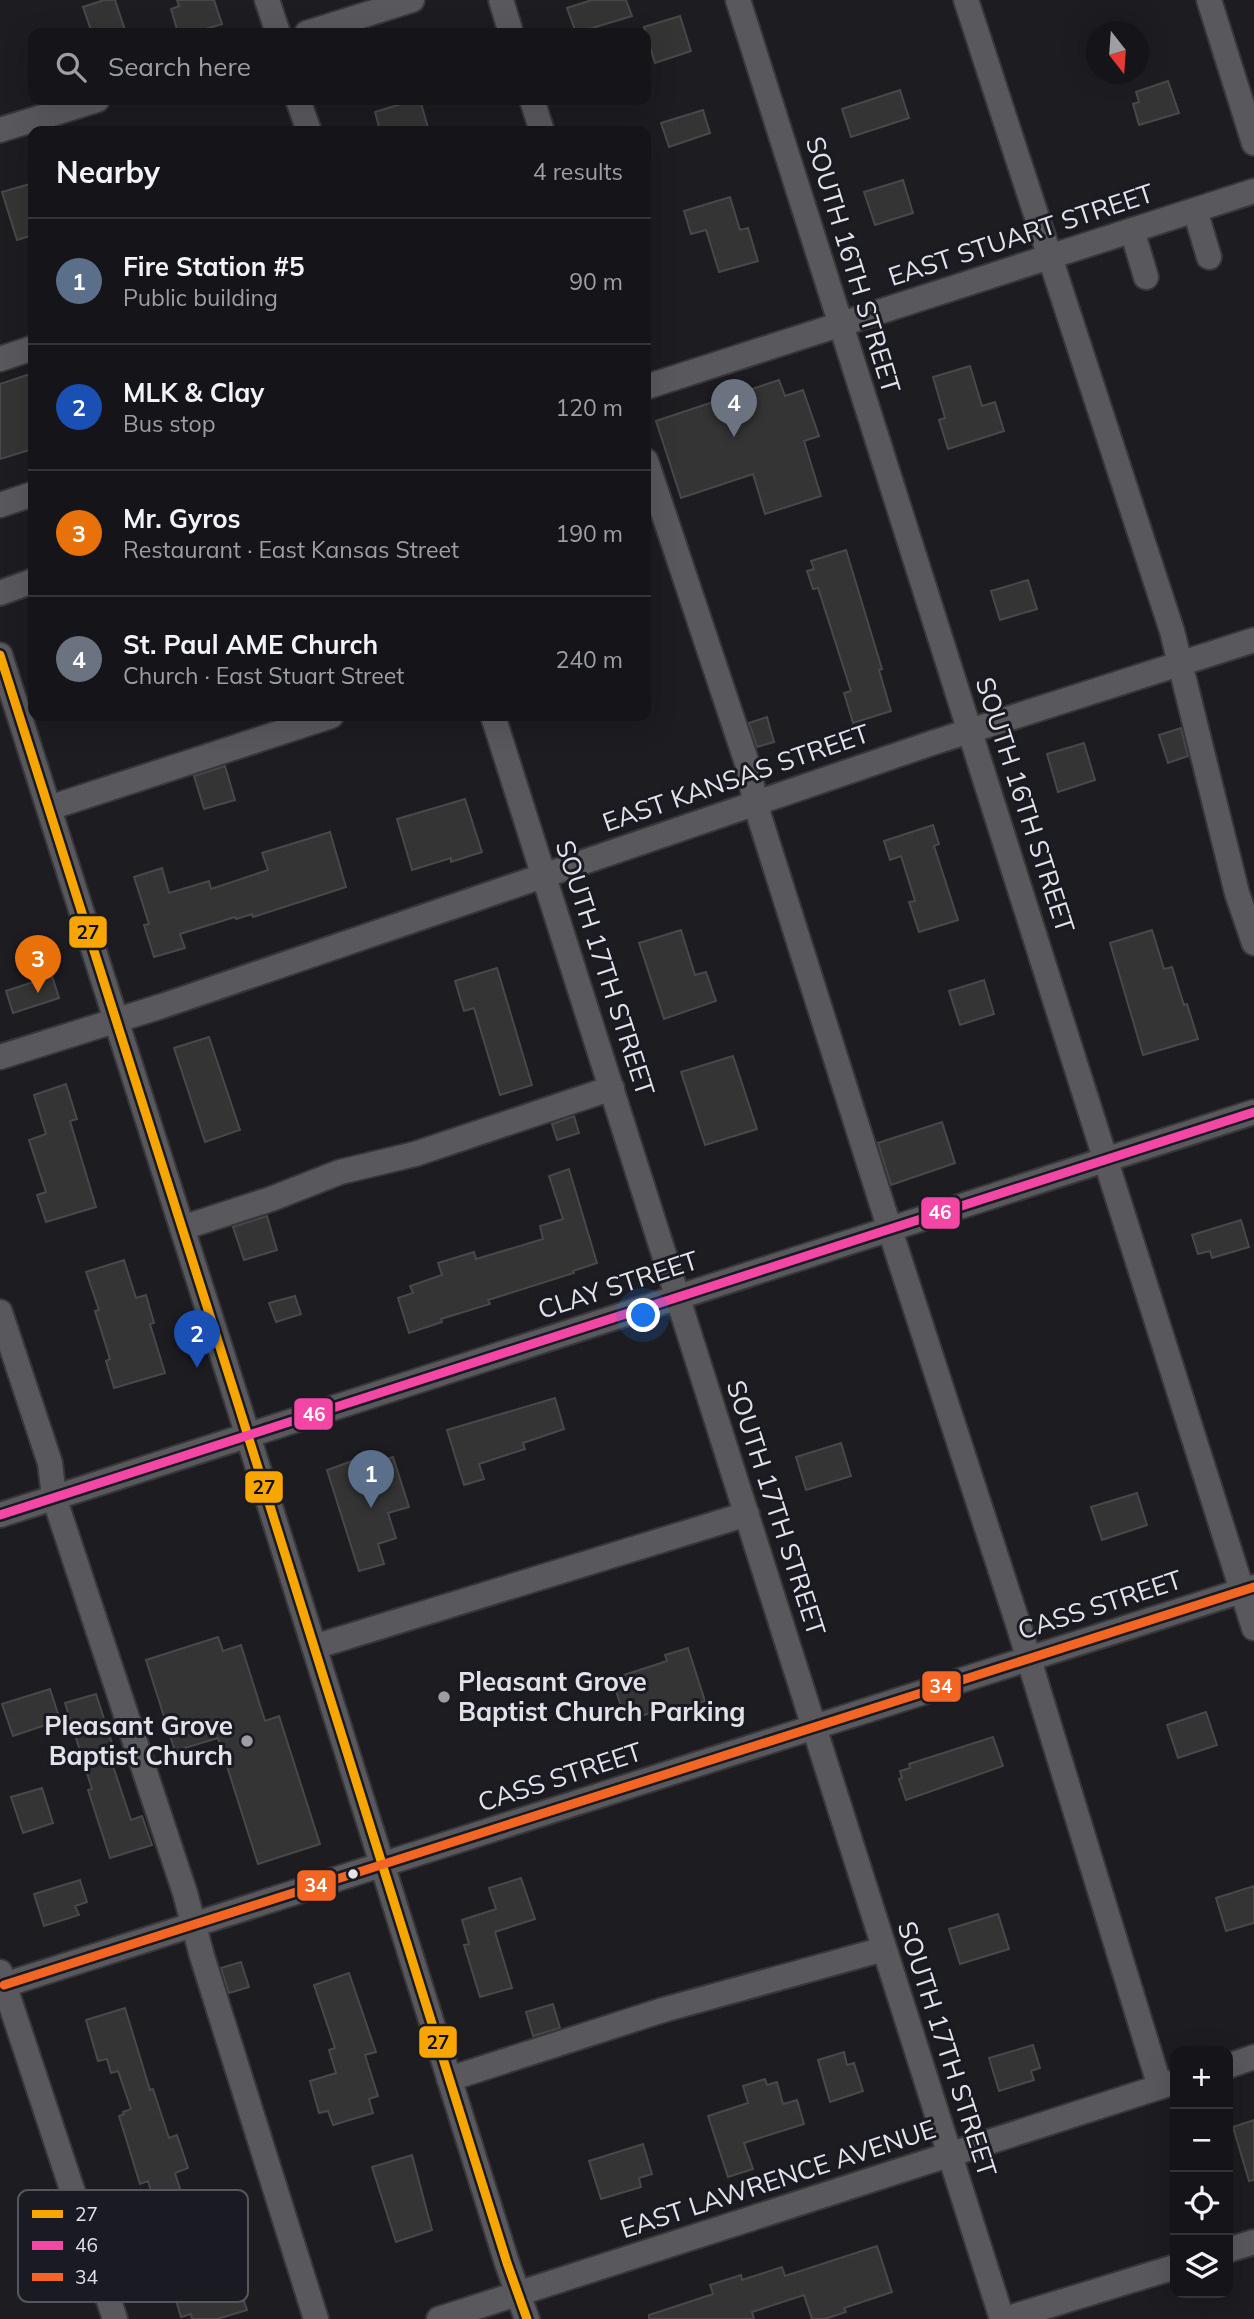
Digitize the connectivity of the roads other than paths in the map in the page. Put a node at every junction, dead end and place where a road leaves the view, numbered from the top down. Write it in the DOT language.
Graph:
graph roads {
  1 [pos="267,0"];
  2 [pos="412,0"];
  3 [pos="501,0"];
  4 [pos="738,0"];
  5 [pos="966,0"];
  6 [pos="1209,0"];
  7 [pos="276,28"];
  8 [pos="323,28"];
  9 [pos="509,28"];
  10 [pos="81,105"];
  11 [pos="300,105"];
  12 [pos="534,105"];
  13 [pos="307,126"];
  14 [pos="540,126"];
  15 [pos="0,130"];
  16 [pos="1254,143"];
  17 [pos="1254,191"];
  18 [pos="1195,210"];
  19 [pos="1132,230"];
  20 [pos="1051,257"];
  21 [pos="1209,257"];
  22 [pos="1146,277"];
  23 [pos="841,325"];
  24 [pos="28,350"];
  25 [pos="0,359"];
  26 [pos="651,385"];
  27 [pos="651,476"];
  28 [pos="28,497"];
  29 [pos="0,505"];
  30 [pos="28,583"];
  31 [pos="0,593"];
  32 [pos="1254,640"];
  33 [pos="0,655"];
  34 [pos="1179,664"];
  35 [pos="316,721"];
  36 [pos="495,721"];
  37 [pos="971,731"];
  38 [pos="755,803"];
  39 [pos="49,808"];
  40 [pos="544,874"];
  41 [pos="1254,943"];
  42 [pos="116,1020"];
  43 [pos="0,1057"];
  44 [pos="612,1088"];
  45 [pos="1254,1112"];
  46 [pos="1105,1160"];
  47 [pos="182,1228"];
  48 [pos="890,1230"];
  49 [pos="678,1298"];
  50 [pos="0,1312"];
  51 [pos="247,1434"];
  52 [pos="54,1497"];
  53 [pos="747,1514"];
  54 [pos="0,1515"];
  55 [pos="1248,1589"];
  56 [pos="1254,1628"];
  57 [pos="314,1647"];
  58 [pos="1029,1659"];
  59 [pos="814,1727"];
  60 [pos="383,1865"];
  61 [pos="193,1925"];
  62 [pos="884,1949"];
  63 [pos="2,1979"];
  64 [pos="1254,2057"];
  65 [pos="1233,2064"];
  66 [pos="449,2079"];
  67 [pos="1168,2085"];
  68 [pos="949,2155"];
  69 [pos="72,2190"];
  70 [pos="1254,2242"];
  71 [pos="1233,2248"];
  72 [pos="1170,2269"];
  73 [pos="518,2294"];
  74 [pos="109,2302"];
  75 [pos="115,2319"];
  76 [pos="316,2319"];
  77 [pos="439,2319"];
  78 [pos="527,2319"];
  79 [pos="1004,2319"];
  1 -- 7 [label="street"];
  2 -- 8 [label="street"];
  3 -- 9 [label="street"];
  4 -- 23 [label="street, SOUTH 16TH STREET"];
  5 -- 20 [label="street"];
  6 -- 16 [label="street"];
  10 -- 15 [label="street"];
  11 -- 13 [label="street"];
  12 -- 14 [label="street"];
  17 -- 18 [label="street, EAST STUART STREET"];
  18 -- 19 [label="street, EAST STUART STREET"];
  18 -- 21 [label="street"];
  19 -- 20 [label="street, EAST STUART STREET"];
  19 -- 22 [label="street"];
  20 -- 23 [label="street, EAST STUART STREET"];
  20 -- 34 [label="street"];
  23 -- 26 [label="street, EAST STUART STREET"];
  23 -- 37 [label="street, SOUTH 16TH STREET"];
  24 -- 25 [label="street"];
  27 -- 38 [label="street"];
  28 -- 29 [label="street"];
  30 -- 31 [label="street"];
  32 -- 34 [label="street, EAST KANSAS STREET"];
  33 -- 39 [label="street"];
  34 -- 37 [label="street, EAST KANSAS STREET"];
  34 -- 41 [label="street"];
  35 -- 39 [label="street"];
  36 -- 40 [label="street, SOUTH 17TH STREET"];
  37 -- 38 [label="street, EAST KANSAS STREET"];
  37 -- 46 [label="street, SOUTH 16TH STREET"];
  38 -- 40 [label="street, EAST KANSAS STREET"];
  38 -- 48 [label="street"];
  39 -- 42 [label="street"];
  40 -- 42 [label="street, EAST KANSAS STREET"];
  40 -- 44 [label="street, SOUTH 17TH STREET"];
  42 -- 43 [label="street, EAST KANSAS STREET"];
  42 -- 47 [label="street"];
  44 -- 47 [label="street"];
  44 -- 49 [label="street, SOUTH 17TH STREET"];
  45 -- 46 [label="street, CLAY STREET"];
  46 -- 48 [label="street, CLAY STREET"];
  46 -- 55 [label="street, SOUTH 16TH STREET"];
  47 -- 51 [label="street"];
  48 -- 49 [label="street, CLAY STREET"];
  48 -- 58 [label="street"];
  49 -- 51 [label="street, CLAY STREET"];
  49 -- 53 [label="street, SOUTH 17TH STREET"];
  50 -- 52 [label="street"];
  51 -- 52 [label="street, CLAY STREET"];
  51 -- 57 [label="street"];
  52 -- 54 [label="street, CLAY STREET"];
  52 -- 61 [label="street"];
  53 -- 57 [label="street"];
  53 -- 59 [label="street, SOUTH 17TH STREET"];
  55 -- 56 [label="street, SOUTH 16TH STREET"];
  55 -- 58 [label="street, CASS STREET"];
  57 -- 60 [label="street"];
  58 -- 59 [label="street, CASS STREET"];
  58 -- 67 [label="street"];
  59 -- 60 [label="street, CASS STREET"];
  59 -- 62 [label="street, SOUTH 17TH STREET"];
  60 -- 61 [label="street, CASS STREET"];
  60 -- 66 [label="street"];
  61 -- 63 [label="street, CASS STREET"];
  61 -- 76 [label="street"];
  62 -- 66 [label="street"];
  62 -- 68 [label="street, SOUTH 17TH STREET"];
  63 -- 69 [label="street"];
  64 -- 65 [label="street"];
  66 -- 73 [label="street"];
  67 -- 68 [label="street, EAST LAWRENCE AVENUE"];
  68 -- 73 [label="street, EAST LAWRENCE AVENUE"];
  68 -- 79 [label="street, SOUTH 17TH STREET"];
  70 -- 71 [label="street"];
  72 -- 79 [label="street"];
  73 -- 77 [label="street, EAST LAWRENCE AVENUE"];
  73 -- 78 [label="street"];
  74 -- 75 [label="street"];
}
